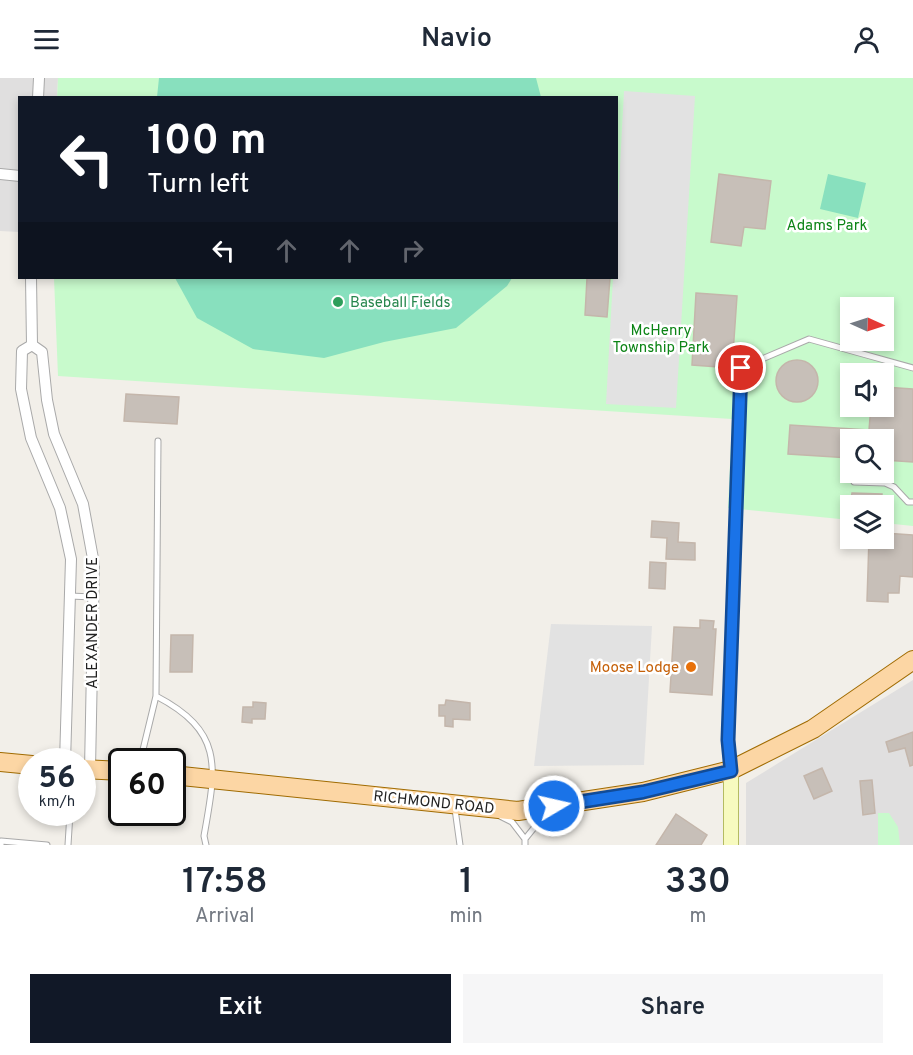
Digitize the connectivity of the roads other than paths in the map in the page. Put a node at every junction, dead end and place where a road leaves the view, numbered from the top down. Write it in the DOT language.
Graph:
graph roads {
  1 [pos="39,78"];
  2 [pos="38,96"];
  3 [pos="0,174"];
  4 [pos="18,176"];
  5 [pos="31,279"];
  6 [pos="32,345"];
  7 [pos="913,368"];
  8 [pos="158,441"];
  9 [pos="885,483"];
  10 [pos="913,502"];
  11 [pos="70,596"];
  12 [pos="95,597"];
  13 [pos="913,660"];
  14 [pos="156,696"];
  15 [pos="65,748"];
  16 [pos="87,748"];
  17 [pos="143,748"];
  18 [pos="0,762"];
  19 [pos="18,764"];
  20 [pos="731,771"];
  21 [pos="186,776"];
  22 [pos="214,779"];
  23 [pos="454,804"];
  24 [pos="554,806"];
  25 [pos="481,807"];
  26 [pos="69,826"];
  27 [pos="525,842"];
  28 [pos="1,845"];
  29 [pos="47,845"];
  30 [pos="68,845"];
  31 [pos="206,845"];
  32 [pos="460,845"];
  33 [pos="731,845"];
  1 -- 2 [label="street"];
  3 -- 4 [label="street"];
  5 -- 6 [label="street, ALEXANDER DRIVE"];
  6 -- 11 [label="street, ALEXANDER DRIVE"];
  6 -- 12 [label="street, ALEXANDER DRIVE"];
  7 -- 20 [label="lane"];
  8 -- 14 [label="lane"];
  9 -- 10 [label="lane"];
  11 -- 12 [label="lane"];
  11 -- 15 [label="street, ALEXANDER DRIVE"];
  12 -- 16 [label="street, ALEXANDER DRIVE"];
  13 -- 20 [label="main road, RICHMOND ROAD"];
  14 -- 17 [label="lane"];
  14 -- 22 [label="lane"];
  18 -- 19 [label="main road"];
  20 -- 24 [label="main road, RICHMOND ROAD"];
  20 -- 33 [label="street"];
  21 -- 22 [label="main road, RICHMOND ROAD"];
  22 -- 23 [label="main road, RICHMOND ROAD"];
  22 -- 31 [label="lane"];
  23 -- 25 [label="main road, RICHMOND ROAD"];
  23 -- 32 [label="lane"];
  24 -- 25 [label="main road, RICHMOND ROAD"];
  24 -- 27 [label="lane"];
  25 -- 27 [label="lane"];
  26 -- 30 [label="lane"];
  28 -- 29 [label="lane"];
}
